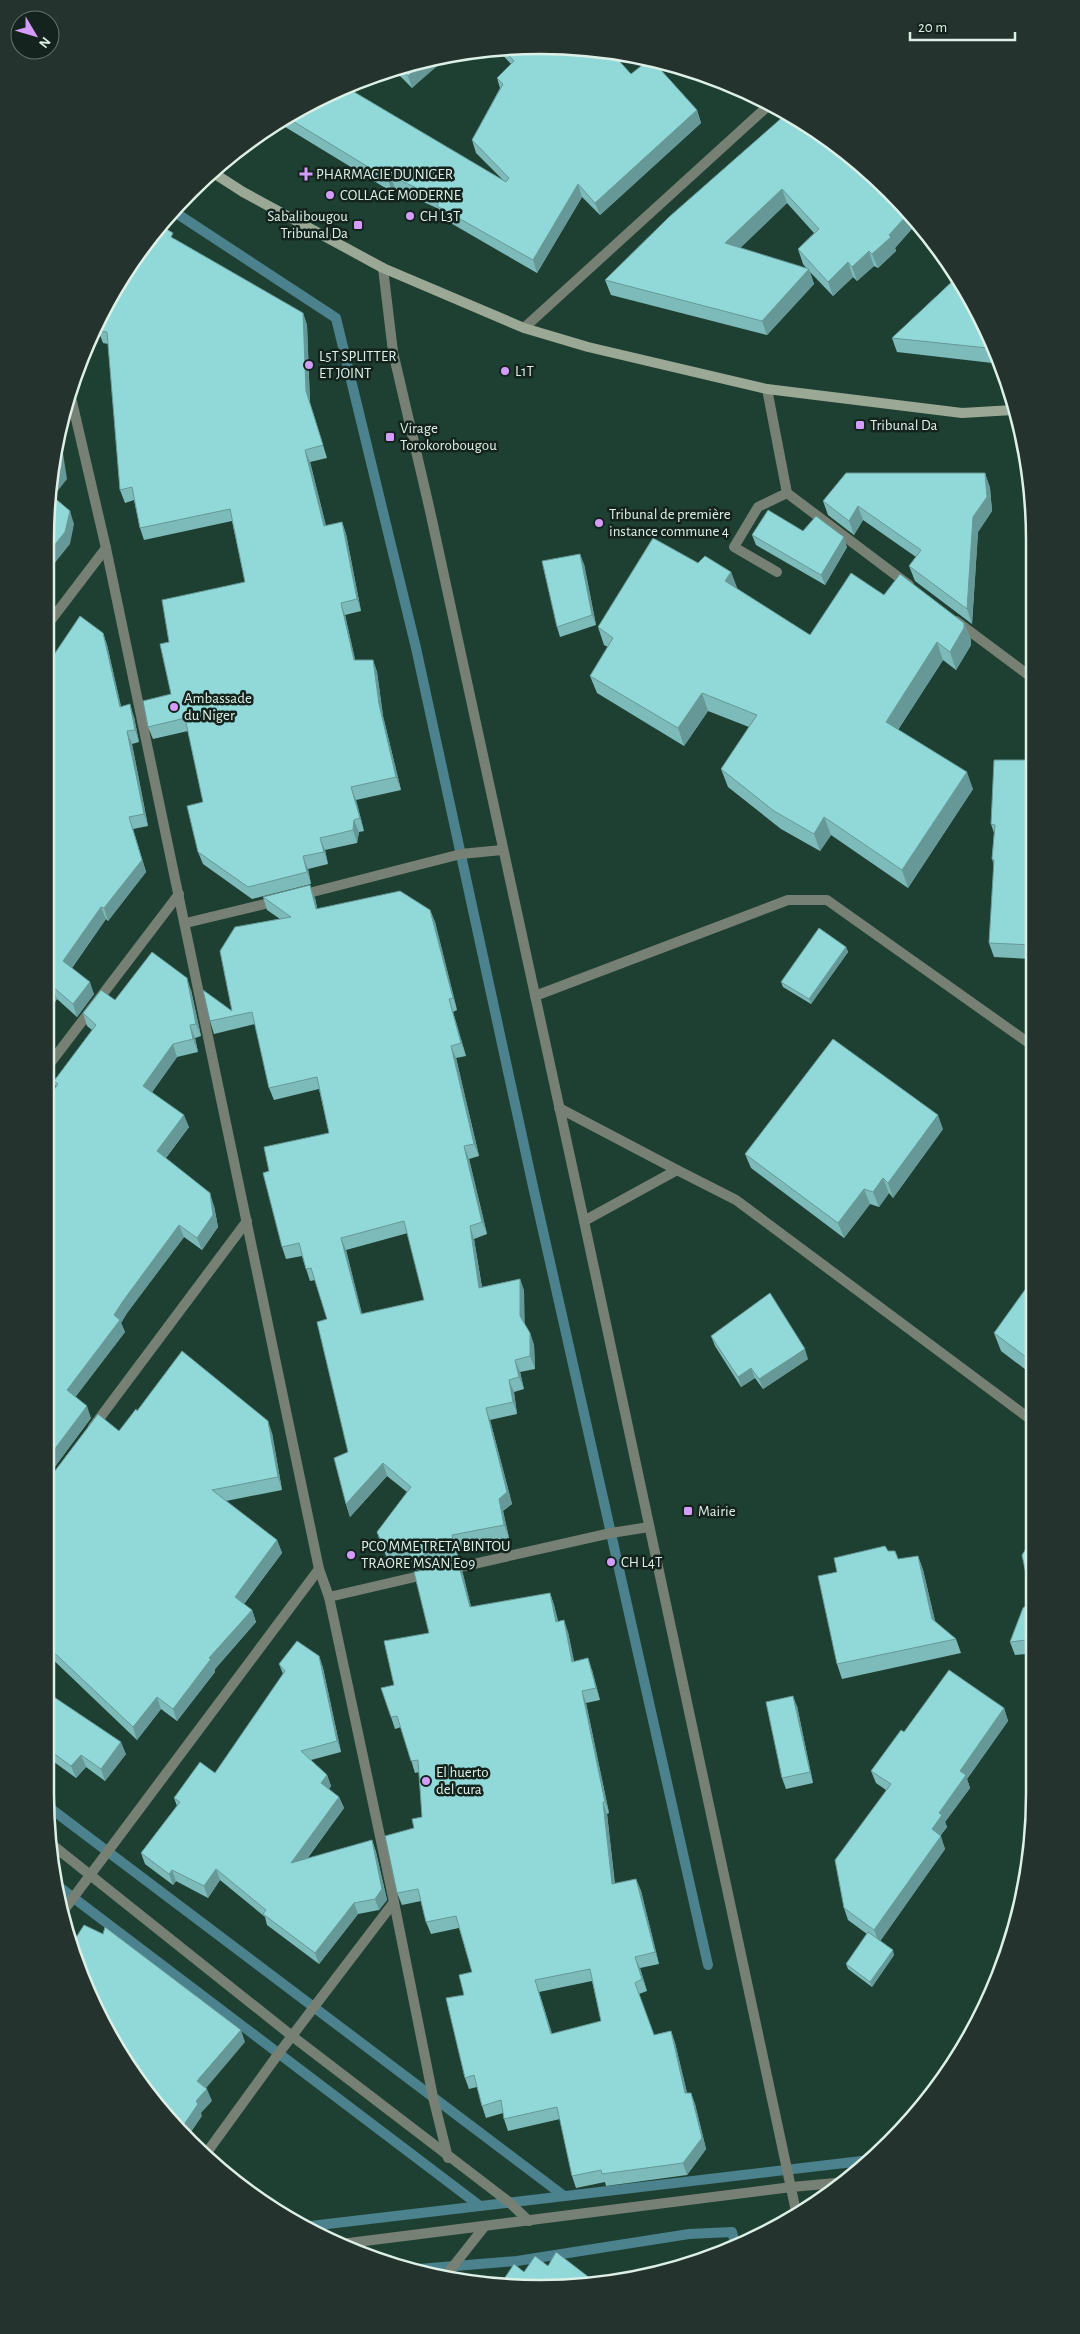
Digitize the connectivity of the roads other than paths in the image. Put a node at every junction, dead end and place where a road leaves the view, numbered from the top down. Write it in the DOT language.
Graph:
graph roads {
  1 [pos="765,109"];
  2 [pos="217,176"];
  3 [pos="383,268"];
  4 [pos="524,328"];
  5 [pos="766,389"];
  6 [pos="73,405"];
  7 [pos="1009,410"];
  8 [pos="787,493"];
  9 [pos="106,548"];
  10 [pos="778,572"];
  11 [pos="921,594"];
  12 [pos="945,612"];
  13 [pos="54,616"];
  14 [pos="1026,673"];
  15 [pos="502,850"];
  16 [pos="179,894"];
  17 [pos="186,923"];
  18 [pos="535,996"];
  19 [pos="1026,1041"];
  20 [pos="54,1058"];
  21 [pos="559,1108"];
  22 [pos="677,1170"];
  23 [pos="248,1221"];
  24 [pos="584,1221"];
  25 [pos="1026,1416"];
  26 [pos="87,1436"];
  27 [pos="648,1528"];
  28 [pos="319,1569"];
  29 [pos="329,1597"];
  30 [pos="57,1848"];
  31 [pos="90,1874"];
  32 [pos="394,1902"];
  33 [pos="67,1906"];
  34 [pos="292,2036"];
  35 [pos="208,2150"];
  36 [pos="448,2158"];
  37 [pos="831,2183"];
  38 [pos="792,2187"];
  39 [pos="795,2207"];
  40 [pos="529,2221"];
  41 [pos="485,2226"];
  42 [pos="353,2243"];
  43 [pos="449,2272"];
  1 -- 4 [label="street"];
  2 -- 3 [label="main road"];
  3 -- 4 [label="main road"];
  3 -- 15 [label="street"];
  4 -- 5 [label="main road"];
  5 -- 7 [label="main road"];
  5 -- 8 [label="street"];
  6 -- 9 [label="street"];
  8 -- 10 [label="street"];
  8 -- 11 [label="street"];
  9 -- 13 [label="street"];
  9 -- 16 [label="street"];
  12 -- 14 [label="street"];
  15 -- 17 [label="street"];
  15 -- 18 [label="street"];
  16 -- 17 [label="street"];
  16 -- 20 [label="street"];
  17 -- 23 [label="street"];
  18 -- 19 [label="street"];
  18 -- 21 [label="street"];
  21 -- 22 [label="street"];
  21 -- 24 [label="street"];
  22 -- 24 [label="street"];
  22 -- 25 [label="street"];
  23 -- 26 [label="street"];
  23 -- 28 [label="street"];
  24 -- 27 [label="street"];
  27 -- 29 [label="street"];
  27 -- 38 [label="street"];
  28 -- 29 [label="street"];
  28 -- 31 [label="street"];
  29 -- 32 [label="street"];
  30 -- 31 [label="street"];
  31 -- 33 [label="street"];
  31 -- 34 [label="street"];
  32 -- 34 [label="street"];
  32 -- 36 [label="street"];
  34 -- 35 [label="street"];
  34 -- 36 [label="street"];
  36 -- 40 [label="street"];
  37 -- 38 [label="street"];
  38 -- 39 [label="street"];
  38 -- 40 [label="street"];
  40 -- 41 [label="street"];
  41 -- 42 [label="street"];
  41 -- 43 [label="street"];
}
